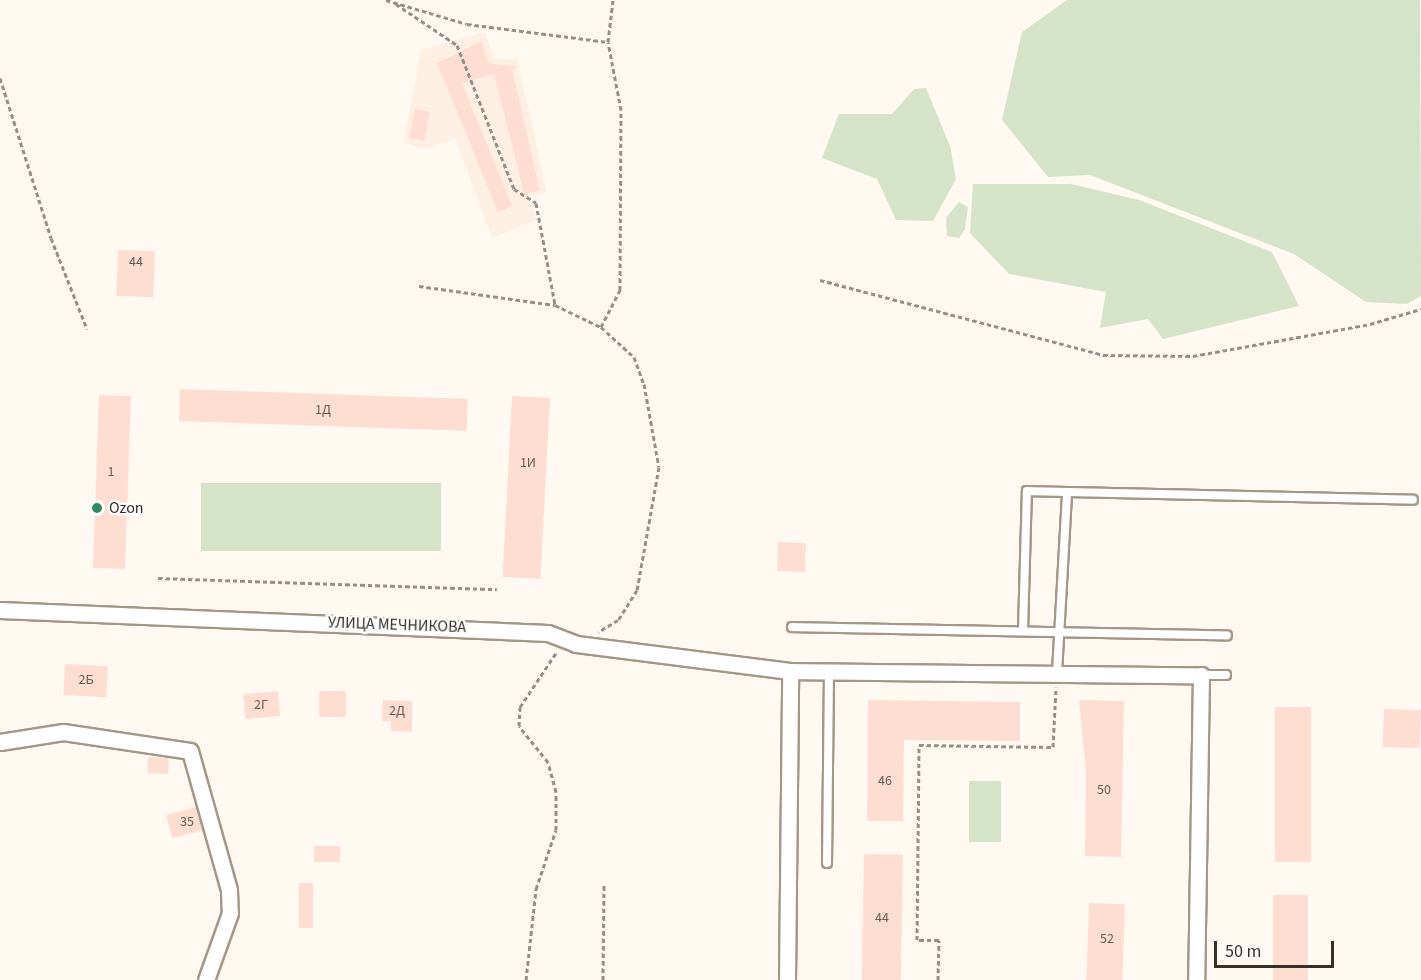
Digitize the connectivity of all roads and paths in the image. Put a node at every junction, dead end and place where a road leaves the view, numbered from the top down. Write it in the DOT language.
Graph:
graph roads {
  1 [pos="386,0"];
  2 [pos="613,0"];
  3 [pos="396,4"];
  4 [pos="608,42"];
  5 [pos="0,78"];
  6 [pos="820,280"];
  7 [pos="418,286"];
  8 [pos="555,305"];
  9 [pos="1421,309"];
  10 [pos="601,327"];
  11 [pos="87,329"];
  12 [pos="1067,492"];
  13 [pos="1413,500"];
  14 [pos="158,578"];
  15 [pos="497,589"];
  16 [pos="0,610"];
  17 [pos="792,627"];
  18 [pos="1023,631"];
  19 [pos="588,632"];
  20 [pos="1059,632"];
  21 [pos="548,633"];
  22 [pos="1227,635"];
  23 [pos="790,671"];
  24 [pos="829,671"];
  25 [pos="1057,673"];
  26 [pos="1201,675"];
  27 [pos="1226,675"];
  28 [pos="0,742"];
  29 [pos="827,863"];
  30 [pos="604,884"];
  31 [pos="206,980"];
  32 [pos="526,980"];
  33 [pos="603,980"];
  34 [pos="787,980"];
  35 [pos="938,980"];
  36 [pos="1196,980"];
  1 -- 3 [label="path"];
  2 -- 4 [label="path"];
  3 -- 4 [label="path"];
  3 -- 8 [label="path"];
  4 -- 10 [label="path"];
  5 -- 11 [label="path"];
  6 -- 9 [label="path"];
  7 -- 8 [label="path"];
  8 -- 10 [label="path"];
  10 -- 19 [label="path"];
  12 -- 13 [label="lane"];
  12 -- 18 [label="lane"];
  12 -- 20 [label="lane"];
  14 -- 15 [label="path"];
  16 -- 21 [label="street, УЛИЦА МЕЧНИКОВА"];
  17 -- 18 [label="lane"];
  18 -- 20 [label="lane"];
  20 -- 22 [label="lane"];
  20 -- 25 [label="lane"];
  21 -- 23 [label="street, УЛИЦА МЕЧНИКОВА"];
  21 -- 32 [label="path"];
  23 -- 24 [label="street, УЛИЦА МЕЧНИКОВА"];
  23 -- 34 [label="street"];
  24 -- 25 [label="street, УЛИЦА МЕЧНИКОВА"];
  24 -- 29 [label="lane"];
  25 -- 26 [label="street, УЛИЦА МЕЧНИКОВА"];
  25 -- 35 [label="path"];
  26 -- 27 [label="lane"];
  26 -- 36 [label="street"];
  28 -- 31 [label="street"];
  30 -- 33 [label="path"];
}
